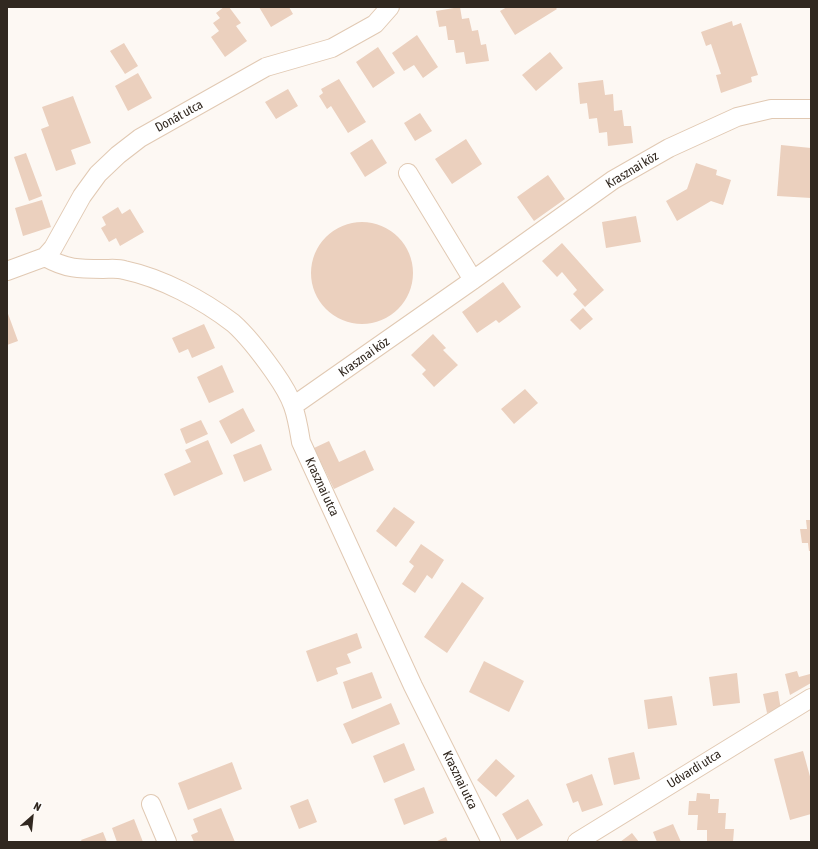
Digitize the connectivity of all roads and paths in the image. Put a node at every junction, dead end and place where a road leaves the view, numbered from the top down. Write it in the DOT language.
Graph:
graph roads {
  1 [pos="390,7"];
  2 [pos="811,109"];
  3 [pos="408,173"];
  4 [pos="45,257"];
  5 [pos="7,271"];
  6 [pos="473,280"];
  7 [pos="293,406"];
  8 [pos="811,698"];
  9 [pos="151,804"];
  10 [pos="167,842"];
  11 [pos="491,842"];
  12 [pos="577,842"];
  1 -- 4 [label="street, Donát utca"];
  2 -- 6 [label="street, Krasznai köz"];
  3 -- 6 [label="street"];
  4 -- 5 [label="street"];
  4 -- 7 [label="street, Krasznai utca"];
  6 -- 7 [label="street, Krasznai köz"];
  7 -- 11 [label="street, Krasznai utca"];
  8 -- 12 [label="street, Udvardi utca"];
  9 -- 10 [label="street"];
}
